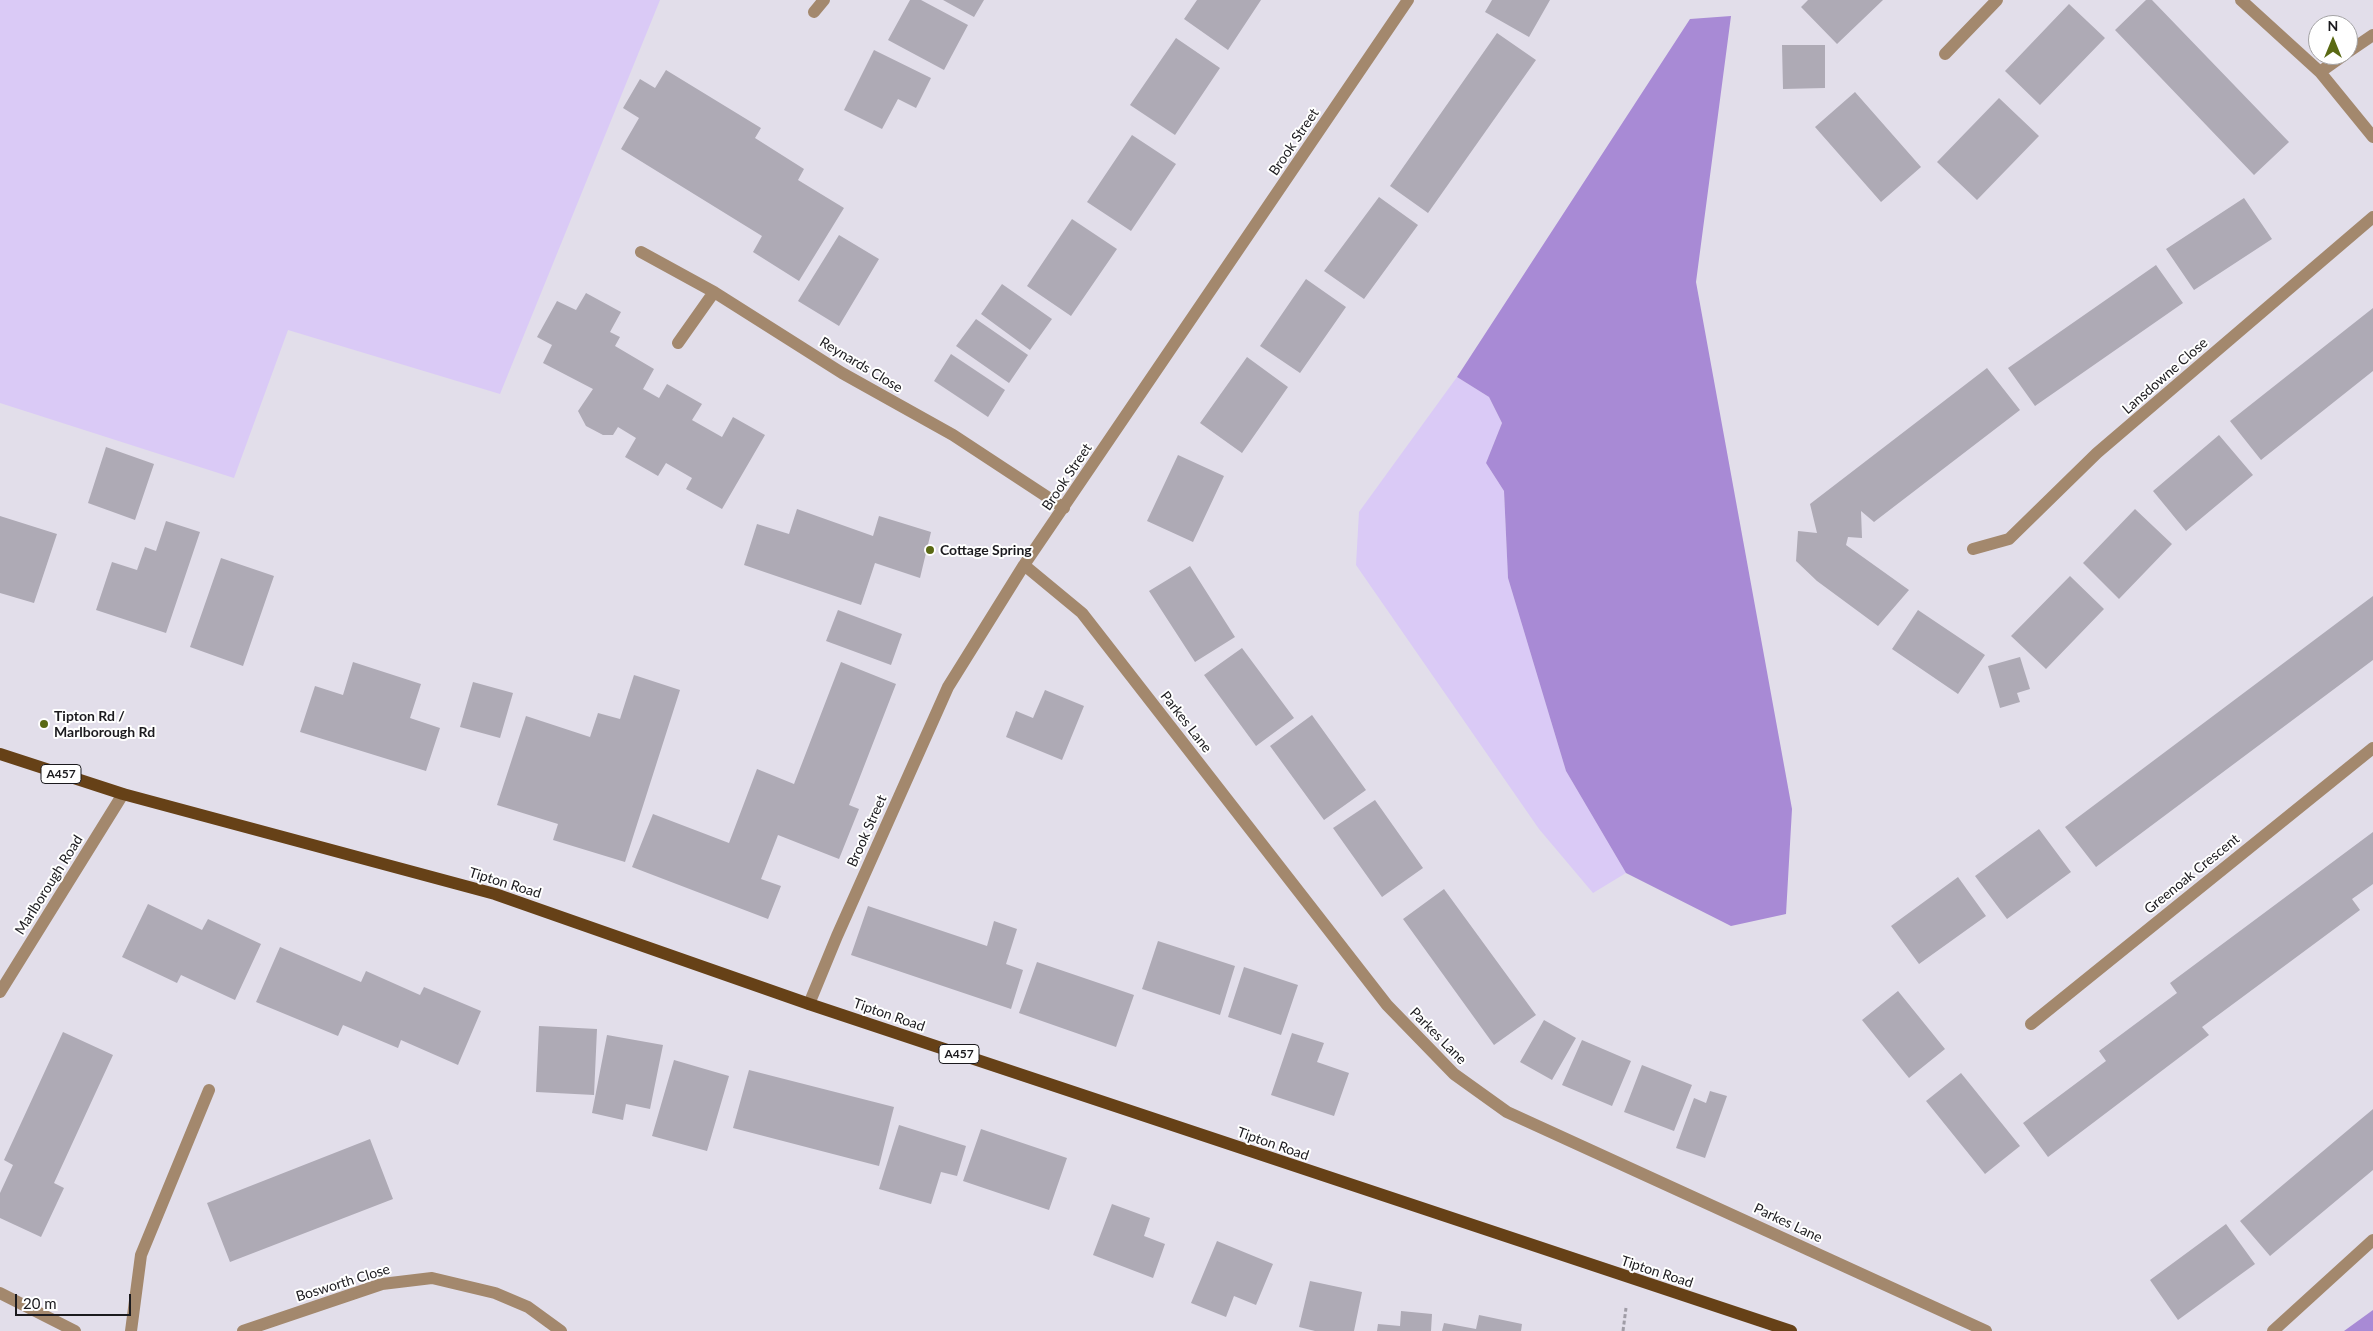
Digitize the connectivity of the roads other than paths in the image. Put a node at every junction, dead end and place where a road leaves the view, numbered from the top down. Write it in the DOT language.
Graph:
graph roads {
  1 [pos="824,0"];
  2 [pos="1408,0"];
  3 [pos="1997,0"];
  4 [pos="2241,0"];
  5 [pos="814,12"];
  6 [pos="2373,35"];
  7 [pos="2358,45"];
  8 [pos="1945,54"];
  9 [pos="2330,65"];
  10 [pos="2320,72"];
  11 [pos="2373,137"];
  12 [pos="2373,217"];
  13 [pos="641,252"];
  14 [pos="714,292"];
  15 [pos="678,343"];
  16 [pos="1064,508"];
  17 [pos="1973,548"];
  18 [pos="1024,565"];
  19 [pos="2373,748"];
  20 [pos="0,754"];
  21 [pos="123,794"];
  22 [pos="0,992"];
  23 [pos="810,1004"];
  24 [pos="2031,1024"];
  25 [pos="209,1090"];
  26 [pos="2373,1240"];
  27 [pos="0,1293"];
  28 [pos="75,1331"];
  29 [pos="131,1331"];
  30 [pos="243,1331"];
  31 [pos="561,1331"];
  32 [pos="1791,1331"];
  33 [pos="1986,1331"];
  34 [pos="2273,1331"];
  1 -- 5 [label="street"];
  2 -- 16 [label="street, Brook Street"];
  3 -- 8 [label="street"];
  4 -- 10 [label="street"];
  6 -- 7 [label="street"];
  9 -- 10 [label="street"];
  10 -- 11 [label="street"];
  12 -- 17 [label="street, Lansdowne Close"];
  13 -- 14 [label="street, Reynards Close"];
  14 -- 15 [label="street"];
  14 -- 16 [label="street, Reynards Close"];
  16 -- 18 [label="street, Brook Street"];
  18 -- 23 [label="street, Brook Street"];
  18 -- 33 [label="street, Parkes Lane"];
  19 -- 24 [label="street, Greenoak Crescent"];
  20 -- 21 [label="main road, Tipton Road / A457"];
  21 -- 22 [label="street, Marlborough Road"];
  21 -- 23 [label="main road, Tipton Road / A457"];
  23 -- 32 [label="main road, Tipton Road / A457"];
  25 -- 29 [label="street"];
  26 -- 34 [label="street"];
  27 -- 28 [label="street"];
  30 -- 31 [label="street, Bosworth Close"];
}
